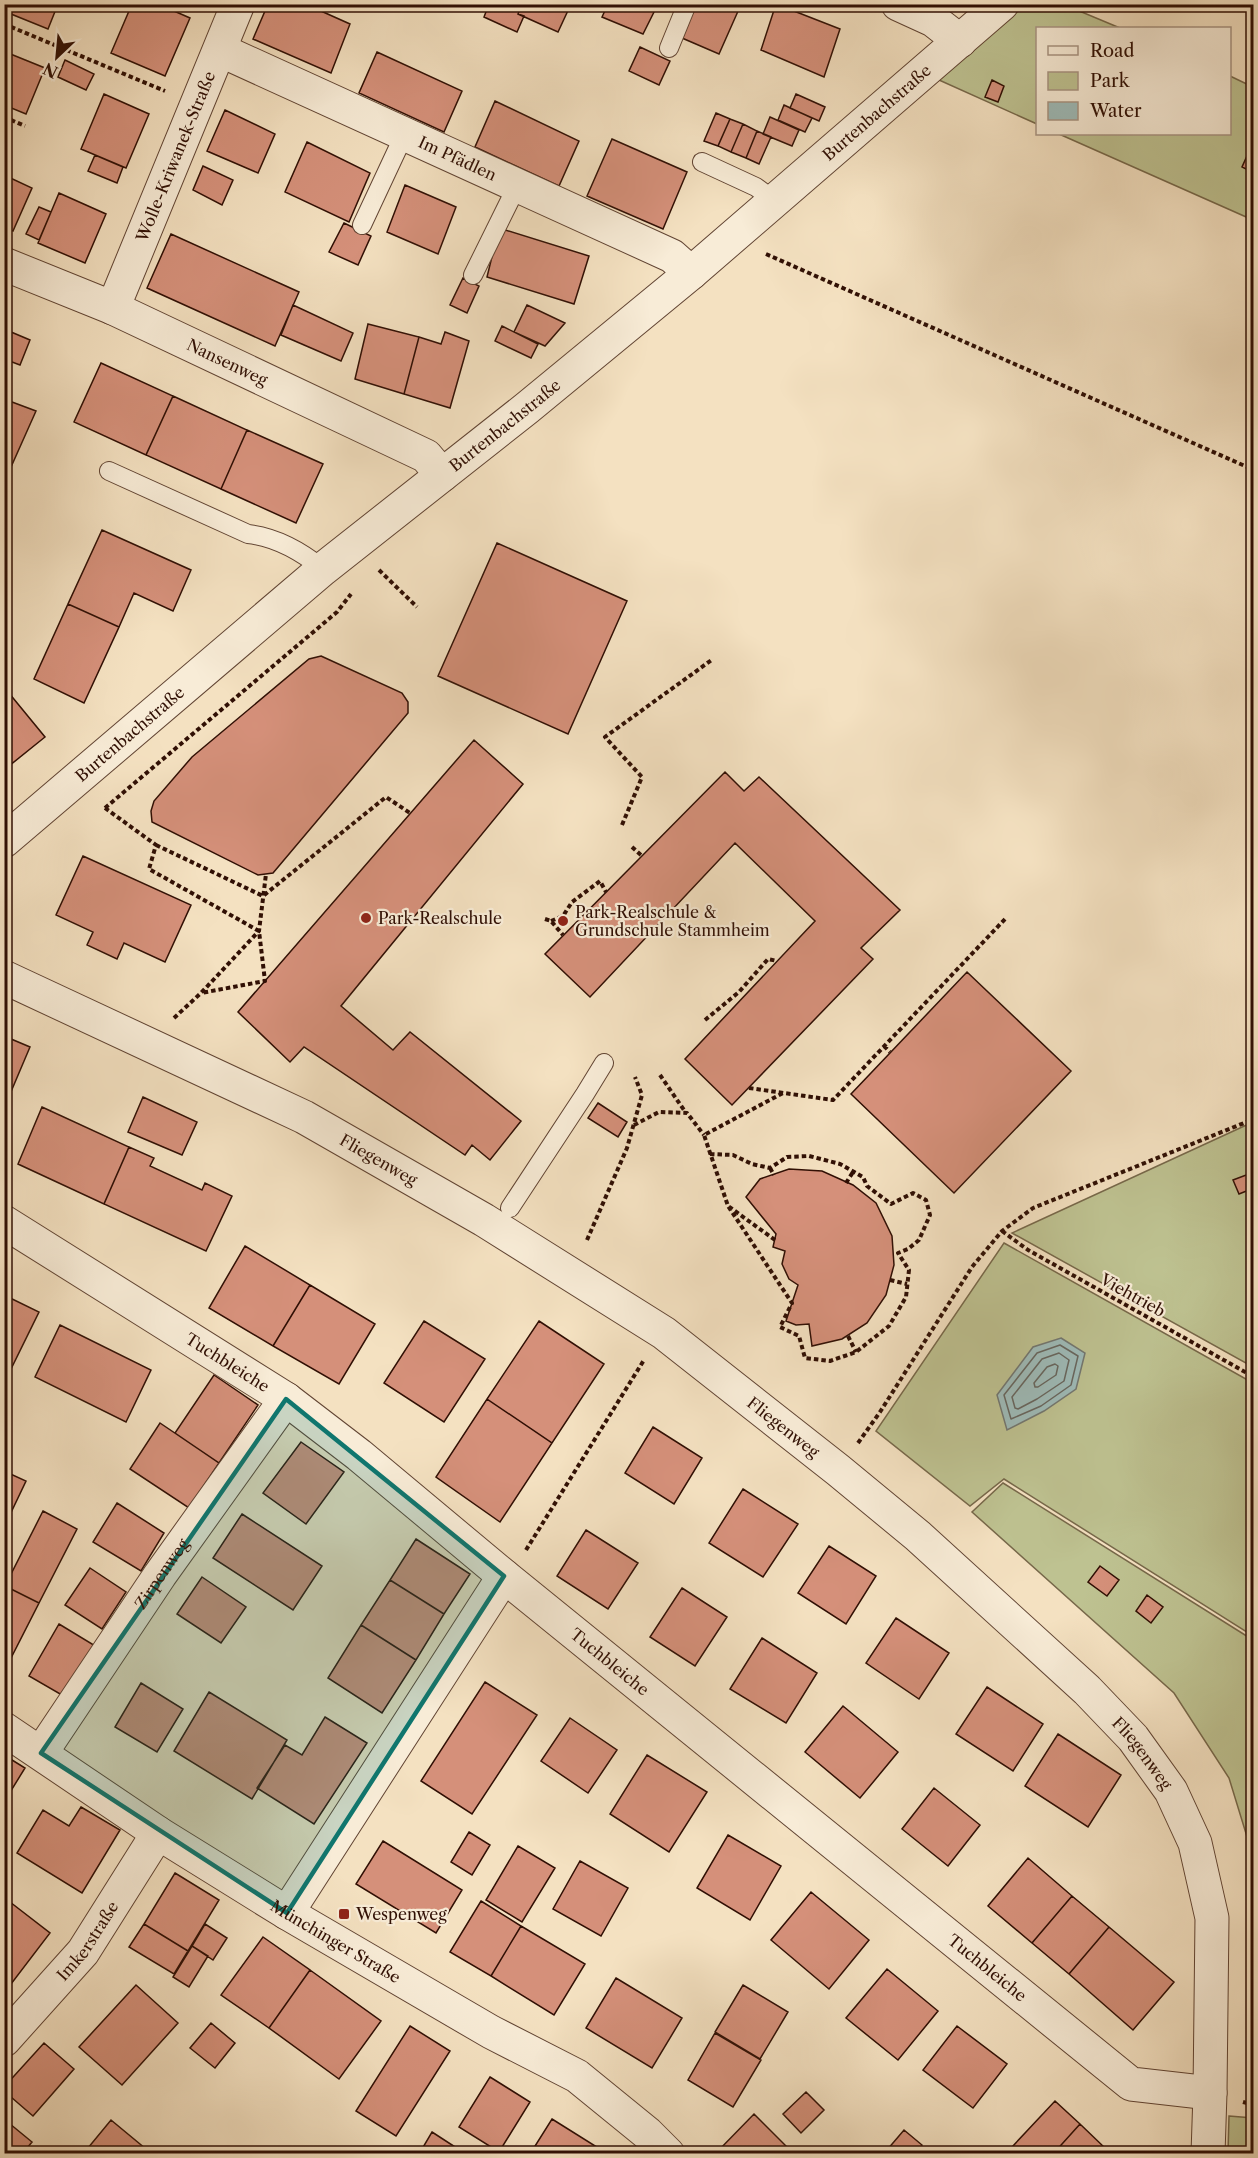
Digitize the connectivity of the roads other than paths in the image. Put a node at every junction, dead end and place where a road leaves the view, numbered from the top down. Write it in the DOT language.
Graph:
graph roads {
  1 [pos="238,4"];
  2 [pos="687,4"];
  3 [pos="898,4"];
  4 [pos="1002,4"];
  5 [pos="960,41"];
  6 [pos="669,48"];
  7 [pos="220,50"];
  8 [pos="405,133"];
  9 [pos="702,162"];
  10 [pos="518,184"];
  11 [pos="776,201"];
  12 [pos="362,225"];
  13 [pos="4,264"];
  14 [pos="691,273"];
  15 [pos="473,275"];
  16 [pos="113,309"];
  17 [pos="110,471"];
  18 [pos="442,475"];
  19 [pos="323,569"];
  20 [pos="4,841"];
  21 [pos="4,977"];
  22 [pos="604,1063"];
  23 [pos="510,1208"];
  24 [pos="4,1222"];
  25 [pos="286,1399"];
  26 [pos="504,1576"];
  27 [pos="4,1729"];
  28 [pos="41,1753"];
  29 [pos="158,1833"];
  30 [pos="287,1913"];
  31 [pos="4,2040"];
  32 [pos="1210,2093"];
  33 [pos="649,2147"];
  34 [pos="1208,2154"];
  1 -- 7 [label="street, Wolle-Kriwanek-Straße"];
  2 -- 6 [label="lane"];
  3 -- 5 [label="street"];
  4 -- 5 [label="street, Burtenbachstraße"];
  5 -- 11 [label="street, Burtenbachstraße"];
  7 -- 8 [label="street, Im Pfädlen"];
  7 -- 16 [label="street, Wolle-Kriwanek-Straße"];
  8 -- 10 [label="street, Im Pfädlen"];
  8 -- 12 [label="lane"];
  9 -- 11 [label="lane"];
  10 -- 14 [label="street, Im Pfädlen"];
  10 -- 15 [label="lane"];
  11 -- 14 [label="street, Burtenbachstraße"];
  13 -- 16 [label="street, Nansenweg"];
  14 -- 18 [label="street, Burtenbachstraße"];
  16 -- 18 [label="street, Nansenweg"];
  17 -- 19 [label="lane"];
  18 -- 19 [label="street, Burtenbachstraße"];
  19 -- 20 [label="street, Burtenbachstraße"];
  21 -- 32 [label="street, Fliegenweg"];
  22 -- 23 [label="lane"];
  24 -- 25 [label="street, Tuchbleiche"];
  25 -- 26 [label="street, Tuchbleiche"];
  25 -- 28 [label="street, Zirpenweg"];
  26 -- 30 [label="street"];
  26 -- 32 [label="street, Tuchbleiche"];
  27 -- 28 [label="street, Münchinger Straße"];
  28 -- 29 [label="street, Münchinger Straße"];
  29 -- 30 [label="street, Münchinger Straße"];
  29 -- 31 [label="street, Imkerstraße"];
  30 -- 33 [label="street, Münchinger Straße"];
  32 -- 34 [label="street, Fliegenweg"];
}
